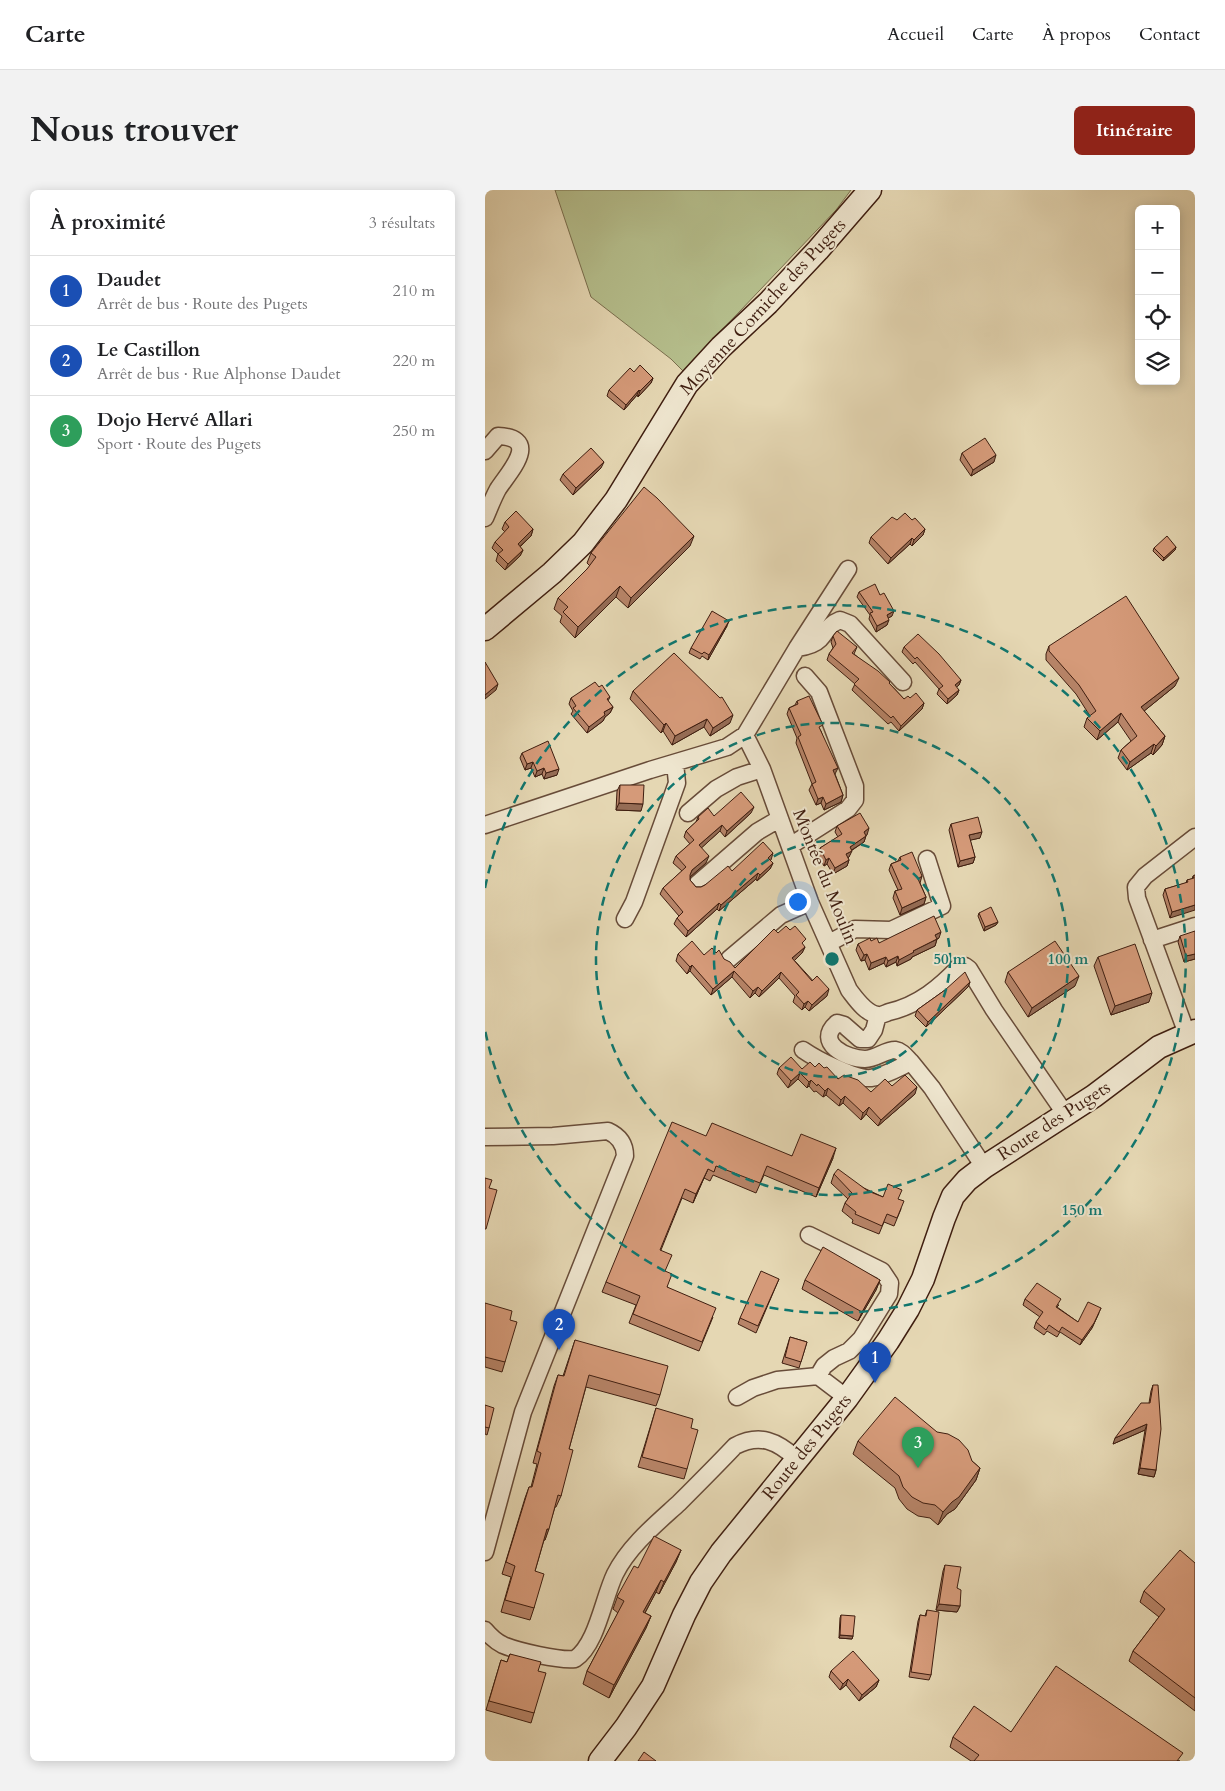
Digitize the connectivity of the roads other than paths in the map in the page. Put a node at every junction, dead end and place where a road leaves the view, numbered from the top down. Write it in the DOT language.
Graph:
graph roads {
  1 [pos="870,190"];
  2 [pos="485,451"];
  3 [pos="485,518"];
  4 [pos="848,569"];
  5 [pos="485,630"];
  6 [pos="797,648"];
  7 [pos="805,676"];
  8 [pos="903,682"];
  9 [pos="745,735"];
  10 [pos="675,763"];
  11 [pos="762,769"];
  12 [pos="688,812"];
  13 [pos="779,819"];
  14 [pos="485,825"];
  15 [pos="1195,838"];
  16 [pos="790,846"];
  17 [pos="927,859"];
  18 [pos="697,884"];
  19 [pos="811,902"];
  20 [pos="625,918"];
  21 [pos="1195,926"];
  22 [pos="1152,940"];
  23 [pos="829,943"];
  24 [pos="729,959"];
  25 [pos="879,1015"];
  26 [pos="1191,1033"];
  27 [pos="803,1050"];
  28 [pos="911,1062"];
  29 [pos="1066,1115"];
  30 [pos="485,1136"];
  31 [pos="984,1167"];
  32 [pos="809,1235"];
  33 [pos="818,1376"];
  34 [pos="737,1397"];
  35 [pos="847,1398"];
  36 [pos="797,1459"];
  37 [pos="485,1552"];
  38 [pos="485,1630"];
  39 [pos="600,1761"];
  1 -- 5 [label="main road, Moyenne Corniche des Pugets"];
  2 -- 3 [label="street"];
  4 -- 6 [label="street"];
  6 -- 8 [label="street"];
  6 -- 9 [label="street"];
  7 -- 16 [label="street"];
  9 -- 10 [label="street"];
  9 -- 11 [label="street, Montée du Moulin"];
  10 -- 14 [label="street"];
  10 -- 20 [label="street"];
  11 -- 12 [label="street"];
  11 -- 13 [label="street, Montée du Moulin"];
  13 -- 16 [label="street, Montée du Moulin"];
  13 -- 18 [label="street"];
  15 -- 22 [label="street"];
  16 -- 19 [label="street, Montée du Moulin"];
  17 -- 23 [label="street"];
  19 -- 23 [label="street, Montée du Moulin"];
  19 -- 24 [label="street"];
  21 -- 22 [label="street"];
  22 -- 26 [label="street"];
  23 -- 25 [label="street, Montée du Moulin"];
  25 -- 28 [label="street"];
  25 -- 29 [label="street"];
  26 -- 29 [label="main road, Route des Pugets"];
  27 -- 28 [label="street"];
  28 -- 31 [label="street"];
  29 -- 31 [label="main road, Route des Pugets"];
  30 -- 37 [label="street"];
  31 -- 35 [label="main road, Route des Pugets"];
  32 -- 33 [label="street"];
  33 -- 34 [label="street"];
  33 -- 35 [label="street"];
  35 -- 36 [label="main road, Route des Pugets"];
  36 -- 38 [label="street"];
  36 -- 39 [label="main road, Route des Pugets"];
}
